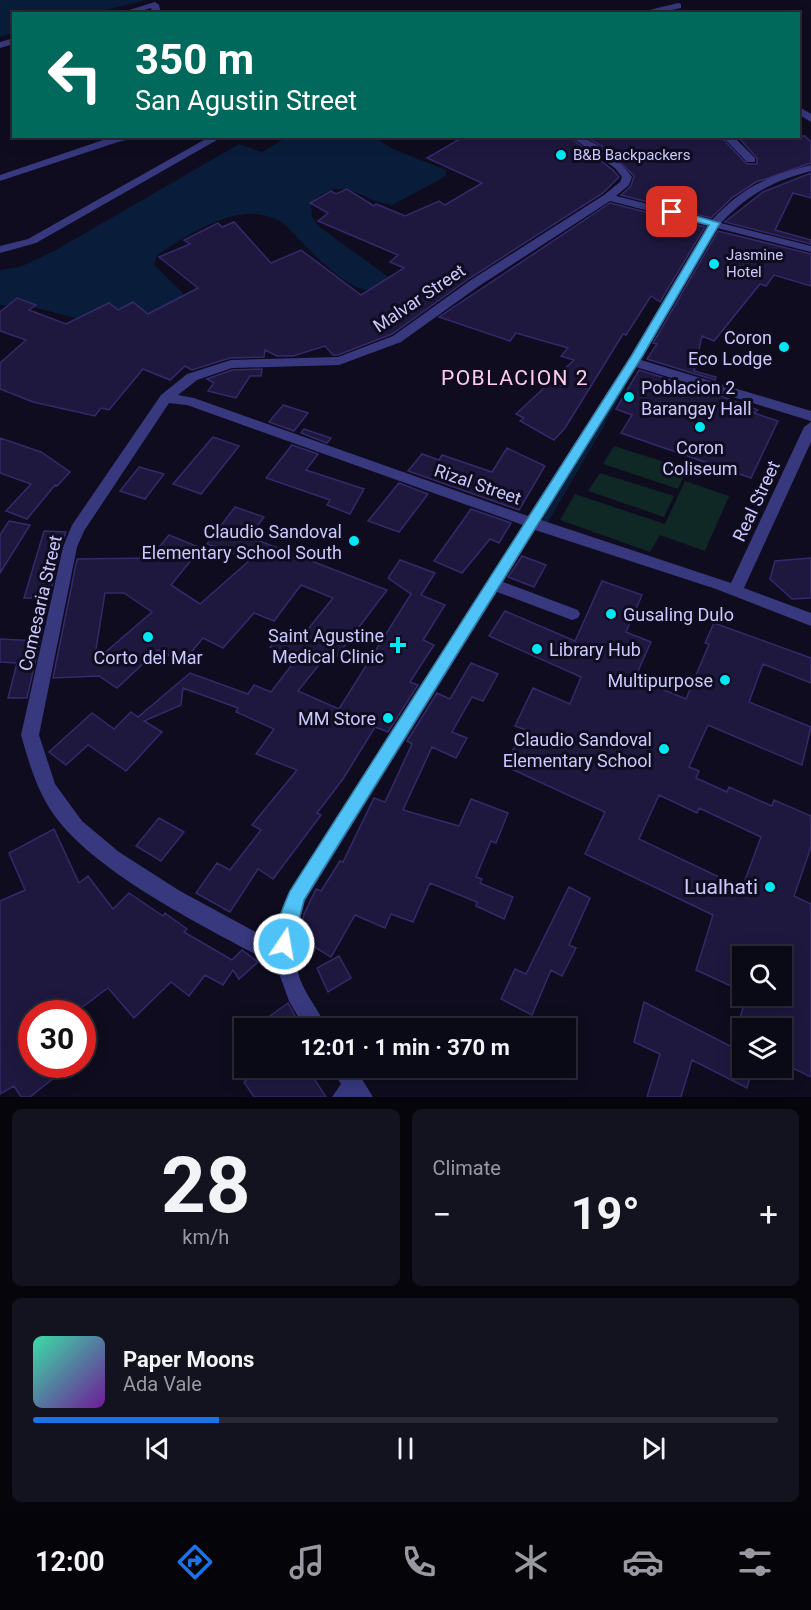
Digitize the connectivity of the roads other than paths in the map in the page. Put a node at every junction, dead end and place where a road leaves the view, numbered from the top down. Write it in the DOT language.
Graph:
graph roads {
  1 [pos="677,2"];
  2 [pos="127,12"];
  3 [pos="157,12"];
  4 [pos="644,12"];
  5 [pos="123,138"];
  6 [pos="215,138"];
  7 [pos="578,138"];
  8 [pos="729,138"];
  9 [pos="751,160"];
  10 [pos="811,168"];
  11 [pos="0,177"];
  12 [pos="608,197"];
  13 [pos="715,223"];
  14 [pos="811,249"];
  15 [pos="0,250"];
  16 [pos="633,362"];
  17 [pos="166,398"];
  18 [pos="811,416"];
  19 [pos="811,427"];
  20 [pos="531,522"];
  21 [pos="494,585"];
  22 [pos="735,591"];
  23 [pos="572,614"];
  24 [pos="811,620"];
  25 [pos="283,958"];
  26 [pos="310,1018"];
  1 -- 4 [label="street"];
  2 -- 3 [label="street"];
  5 -- 11 [label="street"];
  6 -- 15 [label="street"];
  7 -- 12 [label="street, Malvar Street"];
  8 -- 9 [label="street"];
  10 -- 13 [label="street"];
  12 -- 13 [label="street"];
  12 -- 17 [label="street, Malvar Street"];
  13 -- 14 [label="street"];
  13 -- 16 [label="street"];
  16 -- 18 [label="street"];
  16 -- 20 [label="street"];
  17 -- 20 [label="street, Rizal Street"];
  17 -- 25 [label="street, Comesaria Street"];
  19 -- 22 [label="street, Real Street"];
  20 -- 21 [label="street"];
  20 -- 22 [label="street, Rizal Street"];
  21 -- 23 [label="street"];
  21 -- 25 [label="street"];
  22 -- 24 [label="street, Rizal Street"];
  25 -- 26 [label="street"];
}
